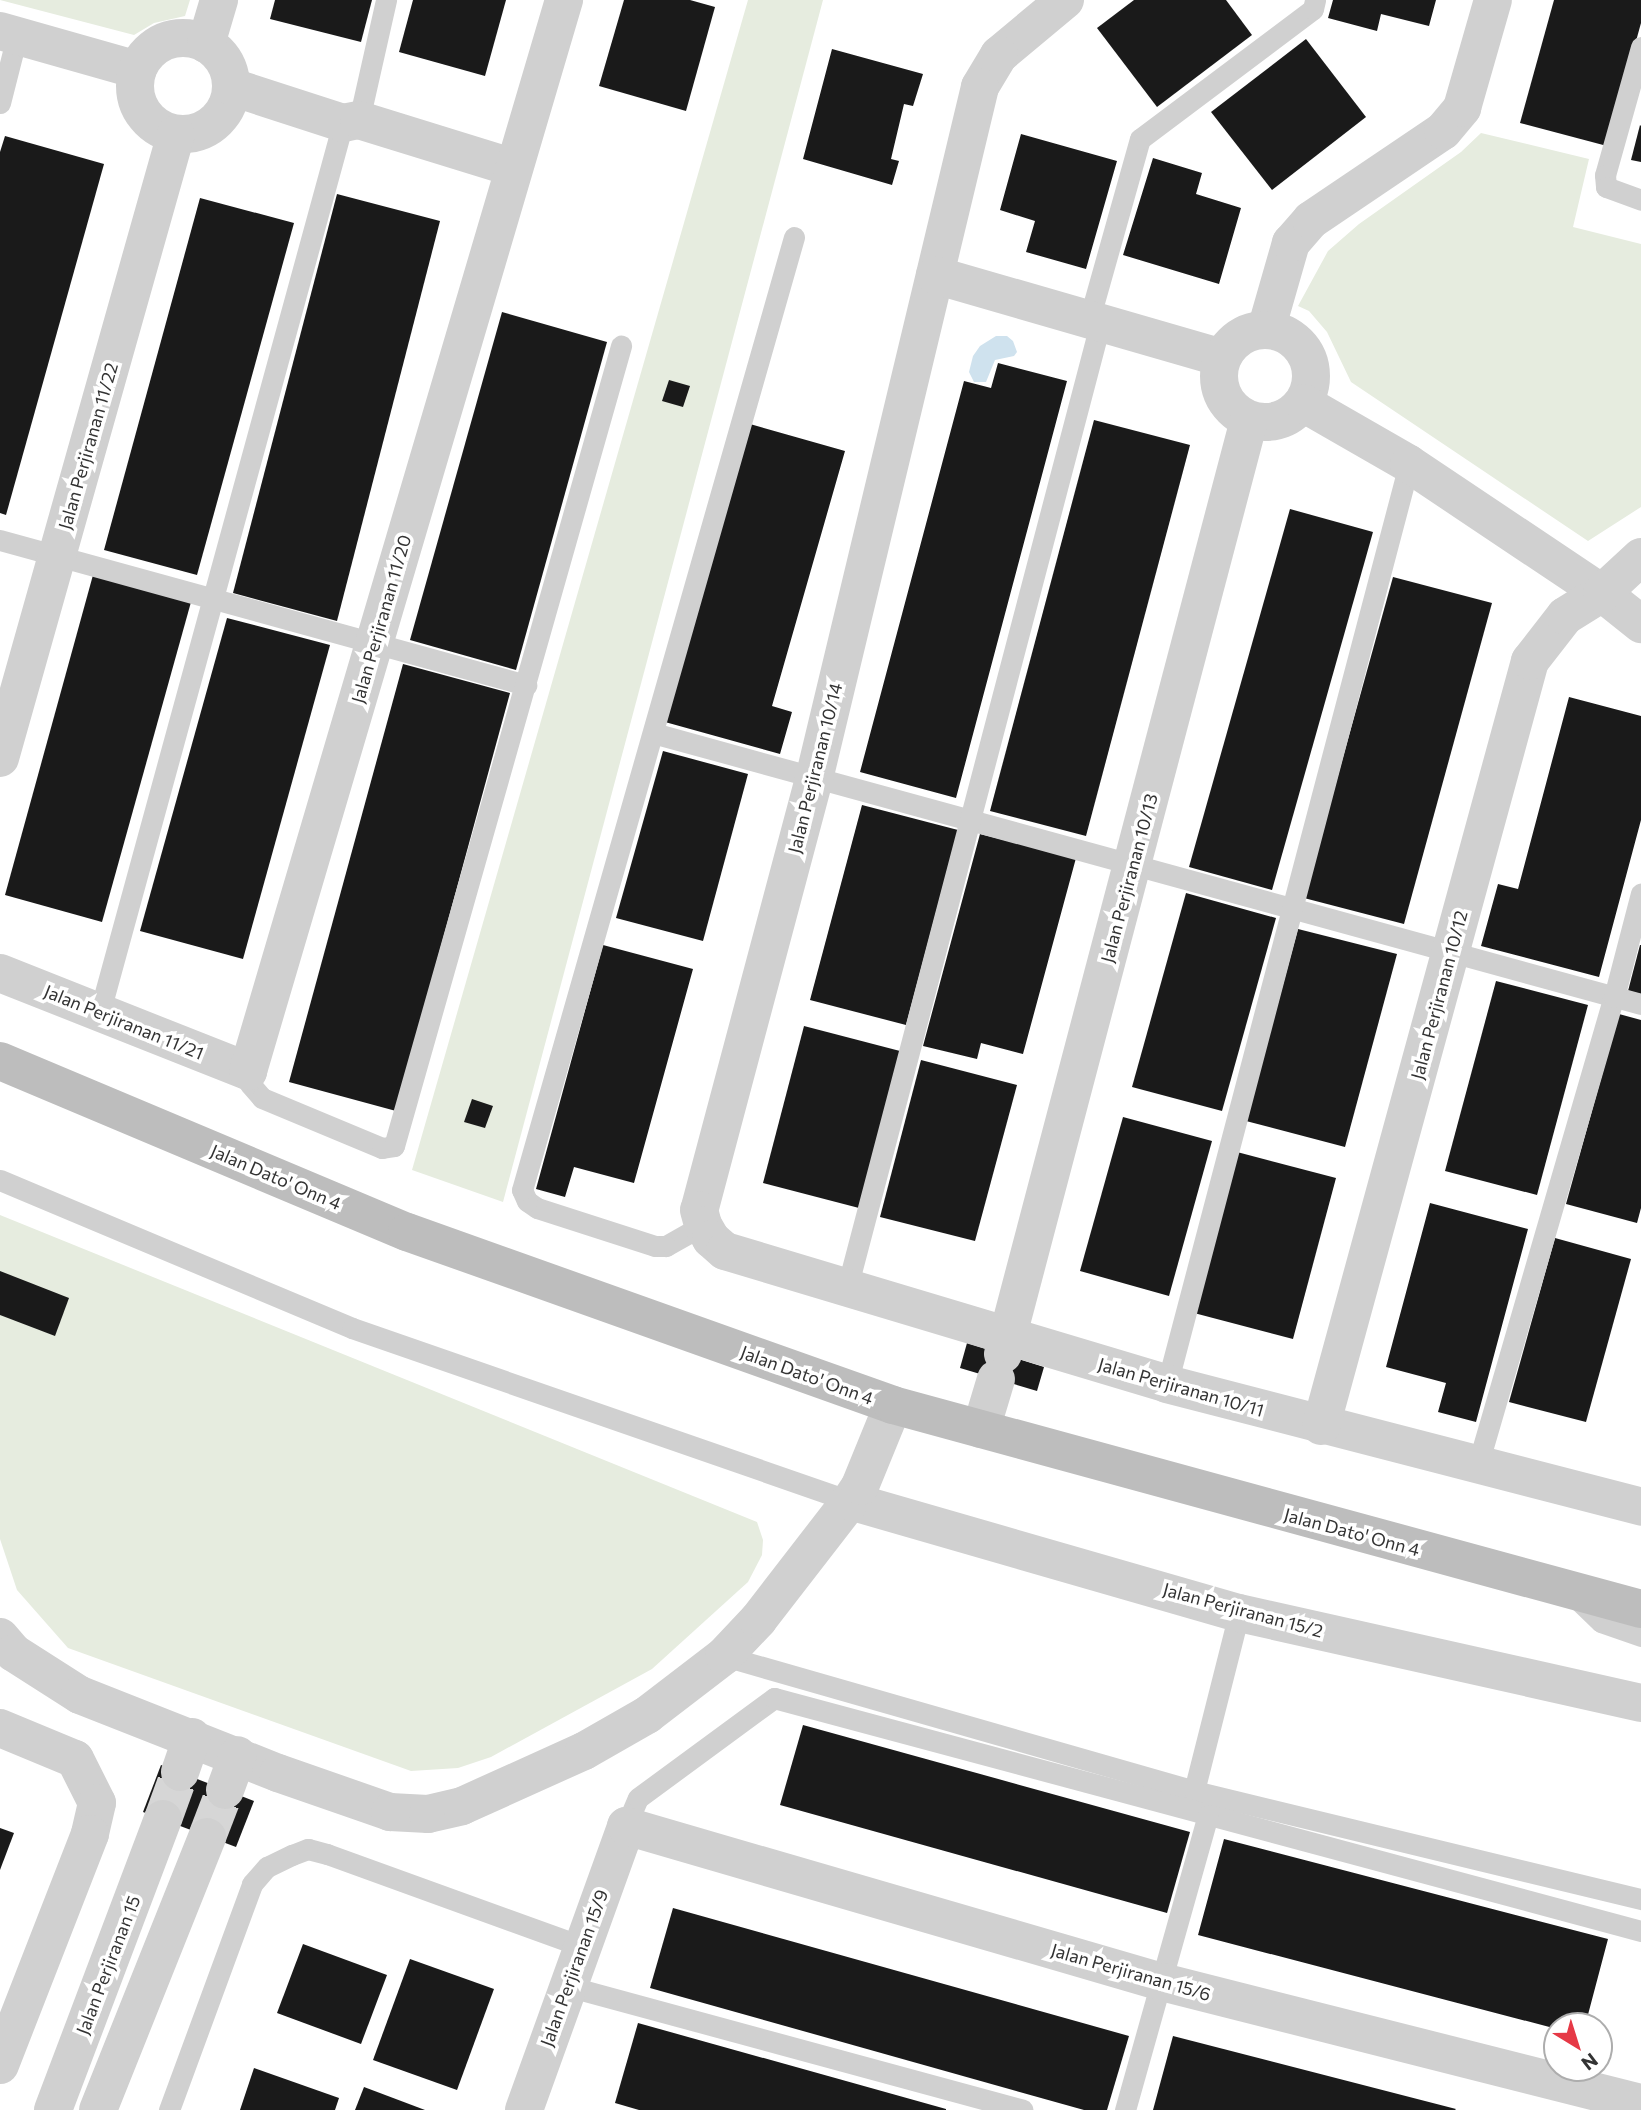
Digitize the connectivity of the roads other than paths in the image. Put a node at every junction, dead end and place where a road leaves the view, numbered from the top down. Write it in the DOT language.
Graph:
graph roads {
  1 [pos="219,0"];
  2 [pos="386,0"];
  3 [pos="564,0"];
  4 [pos="1065,0"];
  5 [pos="1315,0"];
  6 [pos="1493,0"];
  7 [pos="9,34"];
  8 [pos="206,44"];
  9 [pos="1641,47"];
  10 [pos="138,70"];
  11 [pos="232,87"];
  12 [pos="0,103"];
  13 [pos="351,122"];
  14 [pos="176,134"];
  15 [pos="514,168"];
  16 [pos="1641,200"];
  17 [pos="794,237"];
  18 [pos="935,275"];
  19 [pos="1095,322"];
  20 [pos="1266,330"];
  21 [pos="621,346"];
  22 [pos="1222,358"];
  23 [pos="1303,403"];
  24 [pos="1249,420"];
  25 [pos="1409,464"];
  26 [pos="0,540"];
  27 [pos="57,555"];
  28 [pos="1641,557"];
  29 [pos="1602,593"];
  30 [pos="213,598"];
  31 [pos="1641,624"];
  32 [pos="374,643"];
  33 [pos="526,685"];
  34 [pos="653,733"];
  35 [pos="0,758"];
  36 [pos="814,779"];
  37 [pos="972,822"];
  38 [pos="1133,866"];
  39 [pos="1641,893"];
  40 [pos="1294,910"];
  41 [pos="1451,952"];
  42 [pos="0,973"];
  43 [pos="1614,997"];
  44 [pos="1641,1004"];
  45 [pos="100,1012"];
  46 [pos="0,1061"];
  47 [pos="248,1071"];
  48 [pos="0,1180"];
  49 [pos="714,1238"];
  50 [pos="847,1288"];
  51 [pos="1002,1356"];
  52 [pos="1167,1384"];
  53 [pos="892,1405"];
  54 [pos="1321,1426"];
  55 [pos="981,1429"];
  56 [pos="1478,1464"];
  57 [pos="850,1501"];
  58 [pos="1641,1507"];
  59 [pos="1571,1592"];
  60 [pos="1641,1609"];
  61 [pos="1239,1613"];
  62 [pos="1641,1636"];
  63 [pos="0,1637"];
  64 [pos="724,1656"];
  65 [pos="1641,1703"];
  66 [pos="0,1728"];
  67 [pos="192,1737"];
  68 [pos="238,1755"];
  69 [pos="180,1772"];
  70 [pos="225,1790"];
  71 [pos="1194,1791"];
  72 [pos="1208,1815"];
  73 [pos="163,1819"];
  74 [pos="626,1826"];
  75 [pos="207,1837"];
  76 [pos="1641,1899"];
  77 [pos="1641,1931"];
  78 [pos="582,1946"];
  79 [pos="1162,1982"];
  80 [pos="568,1986"];
  81 [pos="0,2065"];
  82 [pos="1641,2103"];
  83 [pos="54,2110"];
  84 [pos="99,2110"];
  85 [pos="169,2110"];
  86 [pos="524,2110"];
  87 [pos="1022,2110"];
  88 [pos="1125,2110"];
  1 -- 8 [label="street"];
  2 -- 13 [label="lane"];
  3 -- 15 [label="street, Jalan Perjiranan 11/20"];
  4 -- 18 [label="street, Jalan Perjiranan 10/14"];
  5 -- 19 [label="lane"];
  6 -- 20 [label="street"];
  7 -- 10 [label="street"];
  7 -- 12 [label="lane"];
  8 -- 10 [label="street"];
  8 -- 11 [label="street"];
  9 -- 16 [label="lane"];
  10 -- 14 [label="street"];
  11 -- 13 [label="street"];
  11 -- 14 [label="street"];
  13 -- 15 [label="street"];
  13 -- 30 [label="lane"];
  14 -- 27 [label="street, Jalan Perjiranan 11/22"];
  15 -- 32 [label="street, Jalan Perjiranan 11/20"];
  17 -- 34 [label="lane"];
  18 -- 19 [label="street"];
  18 -- 36 [label="street, Jalan Perjiranan 10/14"];
  19 -- 22 [label="street"];
  19 -- 37 [label="lane"];
  20 -- 22 [label="street"];
  20 -- 23 [label="street"];
  21 -- 33 [label="lane"];
  22 -- 24 [label="street"];
  23 -- 24 [label="street"];
  23 -- 25 [label="street"];
  24 -- 38 [label="street, Jalan Perjiranan 10/13"];
  25 -- 29 [label="street"];
  25 -- 40 [label="lane"];
  26 -- 27 [label="lane"];
  27 -- 30 [label="lane"];
  27 -- 35 [label="street, Jalan Perjiranan 11/22"];
  28 -- 29 [label="street, Jalan Perjiranan 10/12"];
  29 -- 31 [label="street"];
  29 -- 41 [label="street, Jalan Perjiranan 10/12"];
  30 -- 32 [label="lane"];
  30 -- 45 [label="lane"];
  32 -- 33 [label="lane"];
  32 -- 47 [label="street, Jalan Perjiranan 11/20"];
  33 -- 47 [label="lane"];
  34 -- 36 [label="lane"];
  34 -- 49 [label="lane"];
  36 -- 37 [label="lane"];
  36 -- 49 [label="street, Jalan Perjiranan 10/14"];
  37 -- 38 [label="lane"];
  37 -- 50 [label="lane"];
  38 -- 40 [label="lane"];
  38 -- 51 [label="street, Jalan Perjiranan 10/13"];
  39 -- 43 [label="lane"];
  40 -- 41 [label="lane"];
  40 -- 52 [label="lane"];
  41 -- 43 [label="lane"];
  41 -- 54 [label="street, Jalan Perjiranan 10/12"];
  42 -- 45 [label="street, Jalan Perjiranan 11/21"];
  43 -- 44 [label="lane"];
  43 -- 56 [label="lane"];
  45 -- 47 [label="street, Jalan Perjiranan 11/21"];
  46 -- 53 [label="main road, Jalan Dato' Onn 4"];
  48 -- 57 [label="lane"];
  49 -- 50 [label="street, Jalan Perjiranan 10/11"];
  50 -- 51 [label="street, Jalan Perjiranan 10/11"];
  51 -- 52 [label="street, Jalan Perjiranan 10/11"];
  51 -- 55 [label="street, Jalan Perjiranan 10/13"];
  52 -- 54 [label="street, Jalan Perjiranan 10/11"];
  53 -- 55 [label="main road, Jalan Dato' Onn 4"];
  53 -- 57 [label="street"];
  54 -- 56 [label="street, Jalan Perjiranan 10/11"];
  55 -- 59 [label="main road, Jalan Dato' Onn 4"];
  56 -- 58 [label="street, Jalan Perjiranan 10/11"];
  57 -- 61 [label="street, Jalan Perjiranan 15/2"];
  57 -- 64 [label="street"];
  59 -- 60 [label="main road, Jalan Dato' Onn 4"];
  59 -- 62 [label="lane"];
  61 -- 65 [label="street, Jalan Perjiranan 15/2"];
  61 -- 71 [label="lane"];
  63 -- 67 [label="street"];
  64 -- 68 [label="street"];
  64 -- 71 [label="lane"];
  66 -- 81 [label="street"];
  67 -- 68 [label="street"];
  67 -- 69 [label="street"];
  68 -- 70 [label="street"];
  71 -- 76 [label="lane"];
  72 -- 74 [label="lane"];
  72 -- 77 [label="lane"];
  72 -- 79 [label="lane"];
  73 -- 83 [label="street, Jalan Perjiranan 15"];
  74 -- 78 [label="street, Jalan Perjiranan 15/9"];
  74 -- 79 [label="street, Jalan Perjiranan 15/6"];
  75 -- 84 [label="street"];
  78 -- 80 [label="street, Jalan Perjiranan 15/9"];
  78 -- 85 [label="lane"];
  79 -- 82 [label="street, Jalan Perjiranan 15/6"];
  79 -- 88 [label="lane"];
  80 -- 86 [label="street, Jalan Perjiranan 15/9"];
  80 -- 87 [label="lane"];
}
